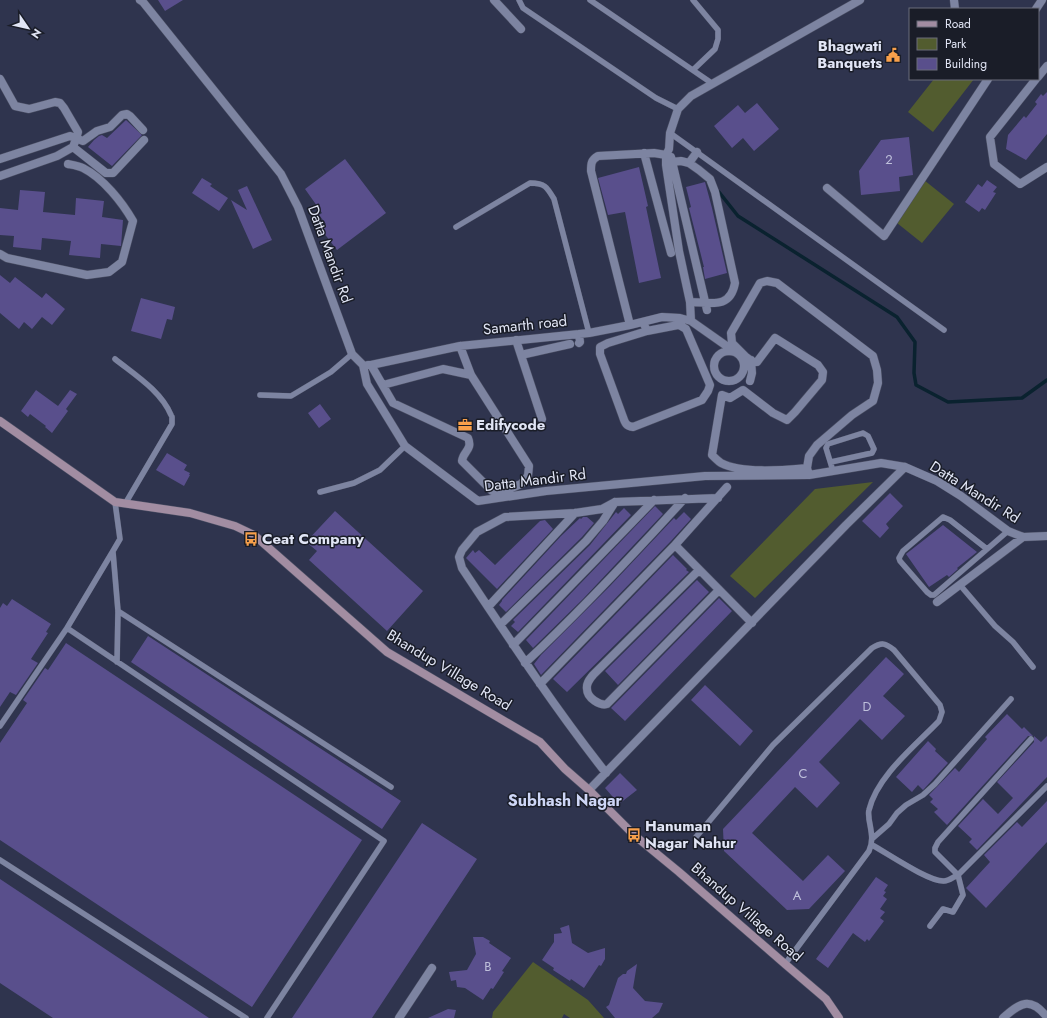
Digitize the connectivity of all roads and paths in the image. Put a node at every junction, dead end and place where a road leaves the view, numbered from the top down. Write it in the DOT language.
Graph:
graph roads {
  1 [pos="494,0"];
  2 [pos="519,0"];
  3 [pos="590,0"];
  4 [pos="693,0"];
  5 [pos="860,0"];
  6 [pos="143,1"];
  7 [pos="521,29"];
  8 [pos="1047,66"];
  9 [pos="693,70"];
  10 [pos="1039,76"];
  11 [pos="0,79"];
  12 [pos="987,80"];
  13 [pos="1035,80"];
  14 [pos="713,84"];
  15 [pos="678,109"];
  16 [pos="143,130"];
  17 [pos="670,133"];
  18 [pos="144,140"];
  19 [pos="75,143"];
  20 [pos="697,152"];
  21 [pos="644,153"];
  22 [pos="669,155"];
  23 [pos="0,159"];
  24 [pos="68,164"];
  25 [pos="689,164"];
  26 [pos="1047,166"];
  27 [pos="0,176"];
  28 [pos="827,188"];
  29 [pos="456,228"];
  30 [pos="692,248"];
  31 [pos="679,251"];
  32 [pos="671,253"];
  33 [pos="0,254"];
  34 [pos="690,302"];
  35 [pos="706,306"];
  36 [pos="691,321"];
  37 [pos="643,322"];
  38 [pos="630,325"];
  39 [pos="944,330"];
  40 [pos="647,331"];
  41 [pos="589,333"];
  42 [pos="575,334"];
  43 [pos="516,340"];
  44 [pos="460,346"];
  45 [pos="730,347"];
  46 [pos="352,354"];
  47 [pos="521,355"];
  48 [pos="115,359"];
  49 [pos="751,360"];
  50 [pos="367,365"];
  51 [pos="471,375"];
  52 [pos="731,380"];
  53 [pos="750,381"];
  54 [pos="383,385"];
  55 [pos="260,395"];
  56 [pos="732,396"];
  57 [pos="542,419"];
  58 [pos="0,420"];
  59 [pos="405,446"];
  60 [pos="830,462"];
  61 [pos="905,467"];
  62 [pos="833,471"];
  63 [pos="805,472"];
  64 [pos="727,487"];
  65 [pos="320,492"];
  66 [pos="685,498"];
  67 [pos="718,498"];
  68 [pos="654,500"];
  69 [pos="115,502"];
  70 [pos="616,502"];
  71 [pos="125,504"];
  72 [pos="576,513"];
  73 [pos="1008,531"];
  74 [pos="1047,536"];
  75 [pos="1022,537"];
  76 [pos="675,545"];
  77 [pos="987,549"];
  78 [pos="113,551"];
  79 [pos="699,570"];
  80 [pos="960,585"];
  81 [pos="719,590"];
  82 [pos="937,602"];
  83 [pos="488,607"];
  84 [pos="118,611"];
  85 [pos="752,623"];
  86 [pos="500,625"];
  87 [pos="67,628"];
  88 [pos="513,645"];
  89 [pos="117,662"];
  90 [pos="525,663"];
  91 [pos="1033,667"];
  92 [pos="540,684"];
  93 [pos="1011,699"];
  94 [pos="0,726"];
  95 [pos="1031,739"];
  96 [pos="606,772"];
  97 [pos="1047,786"];
  98 [pos="391,787"];
  99 [pos="589,790"];
  100 [pos="696,837"];
  101 [pos="873,842"];
  102 [pos="0,860"];
  103 [pos="958,875"];
  104 [pos="930,926"];
  105 [pos="785,964"];
  106 [pos="432,968"];
  107 [pos="1047,1017"];
  108 [pos="246,1018"];
  109 [pos="267,1018"];
  110 [pos="399,1018"];
  111 [pos="840,1018"];
  112 [pos="1003,1018"];
  1 -- 7 [label="street"];
  2 -- 15 [label="lane"];
  3 -- 9 [label="lane"];
  4 -- 9 [label="lane"];
  5 -- 14 [label="street"];
  6 -- 46 [label="street, Datta Mandir Rd"];
  8 -- 10 [label="street"];
  9 -- 14 [label="lane"];
  11 -- 19 [label="street"];
  12 -- 28 [label="street"];
  13 -- 26 [label="street"];
  14 -- 15 [label="street"];
  15 -- 17 [label="street"];
  16 -- 19 [label="street"];
  17 -- 20 [label="lane"];
  17 -- 22 [label="street"];
  18 -- 19 [label="street"];
  19 -- 23 [label="street"];
  19 -- 27 [label="street"];
  20 -- 25 [label="street"];
  20 -- 39 [label="lane"];
  21 -- 22 [label="street"];
  21 -- 32 [label="street"];
  21 -- 38 [label="street"];
  22 -- 25 [label="street"];
  22 -- 30 [label="street"];
  22 -- 31 [label="street"];
  24 -- 33 [label="street"];
  25 -- 35 [label="street"];
  29 -- 41 [label="lane"];
  30 -- 31 [label="street"];
  30 -- 35 [label="street"];
  31 -- 34 [label="street"];
  34 -- 35 [label="street"];
  34 -- 36 [label="street"];
  36 -- 37 [label="street, Samarth road"];
  36 -- 45 [label="street"];
  37 -- 38 [label="street, Samarth road"];
  37 -- 40 [label="street"];
  38 -- 41 [label="street, Samarth road"];
  40 -- 40 [label="street"];
  41 -- 42 [label="street, Samarth road"];
  42 -- 43 [label="street, Samarth road"];
  42 -- 47 [label="street"];
  43 -- 44 [label="street, Samarth road"];
  43 -- 47 [label="street"];
  44 -- 50 [label="street, Samarth road"];
  44 -- 51 [label="street"];
  45 -- 49 [label="street"];
  45 -- 52 [label="street"];
  45 -- 52 [label="street"];
  45 -- 63 [label="street"];
  46 -- 50 [label="street, Datta Mandir Rd"];
  46 -- 55 [label="lane"];
  47 -- 57 [label="street"];
  48 -- 71 [label="lane"];
  49 -- 53 [label="street"];
  49 -- 56 [label="street"];
  50 -- 54 [label="street"];
  50 -- 59 [label="street, Datta Mandir Rd"];
  51 -- 54 [label="street"];
  51 -- 54 [label="street"];
  52 -- 56 [label="street"];
  56 -- 63 [label="street"];
  58 -- 69 [label="street, Bhandup Village Road"];
  59 -- 63 [label="street, Datta Mandir Rd"];
  59 -- 65 [label="lane"];
  60 -- 60 [label="lane"];
  60 -- 62 [label="lane"];
  61 -- 62 [label="street, Datta Mandir Rd"];
  61 -- 73 [label="street, Datta Mandir Rd"];
  61 -- 85 [label="street"];
  62 -- 63 [label="street, Datta Mandir Rd"];
  64 -- 67 [label="street"];
  66 -- 67 [label="street"];
  66 -- 68 [label="street"];
  66 -- 90 [label="street"];
  67 -- 76 [label="street"];
  68 -- 70 [label="street"];
  68 -- 88 [label="street"];
  69 -- 71 [label="street, Bhandup Village Road"];
  69 -- 78 [label="lane"];
  70 -- 72 [label="street"];
  70 -- 86 [label="street"];
  71 -- 99 [label="street, Bhandup Village Road"];
  72 -- 83 [label="street"];
  72 -- 83 [label="street"];
  73 -- 75 [label="street, Datta Mandir Rd"];
  73 -- 77 [label="lane"];
  74 -- 75 [label="street"];
  75 -- 80 [label="street"];
  76 -- 79 [label="street"];
  76 -- 92 [label="street"];
  77 -- 77 [label="lane"];
  78 -- 84 [label="lane"];
  78 -- 87 [label="lane"];
  79 -- 81 [label="street"];
  79 -- 81 [label="street"];
  80 -- 82 [label="street"];
  80 -- 91 [label="lane"];
  81 -- 85 [label="street"];
  83 -- 86 [label="street"];
  84 -- 89 [label="lane"];
  84 -- 98 [label="lane"];
  85 -- 96 [label="street"];
  86 -- 88 [label="street"];
  87 -- 89 [label="lane"];
  87 -- 94 [label="lane"];
  88 -- 90 [label="street"];
  89 -- 109 [label="lane"];
  90 -- 92 [label="street"];
  92 -- 96 [label="street"];
  93 -- 101 [label="lane"];
  95 -- 103 [label="lane"];
  96 -- 99 [label="street"];
  97 -- 103 [label="lane"];
  99 -- 105 [label="street, Bhandup Village Road"];
  100 -- 101 [label="lane"];
  101 -- 103 [label="lane"];
  101 -- 105 [label="lane"];
  102 -- 108 [label="lane"];
  103 -- 104 [label="lane"];
  105 -- 111 [label="street, Bhandup Village Road"];
  106 -- 110 [label="street"];
  107 -- 112 [label="street"];
}
